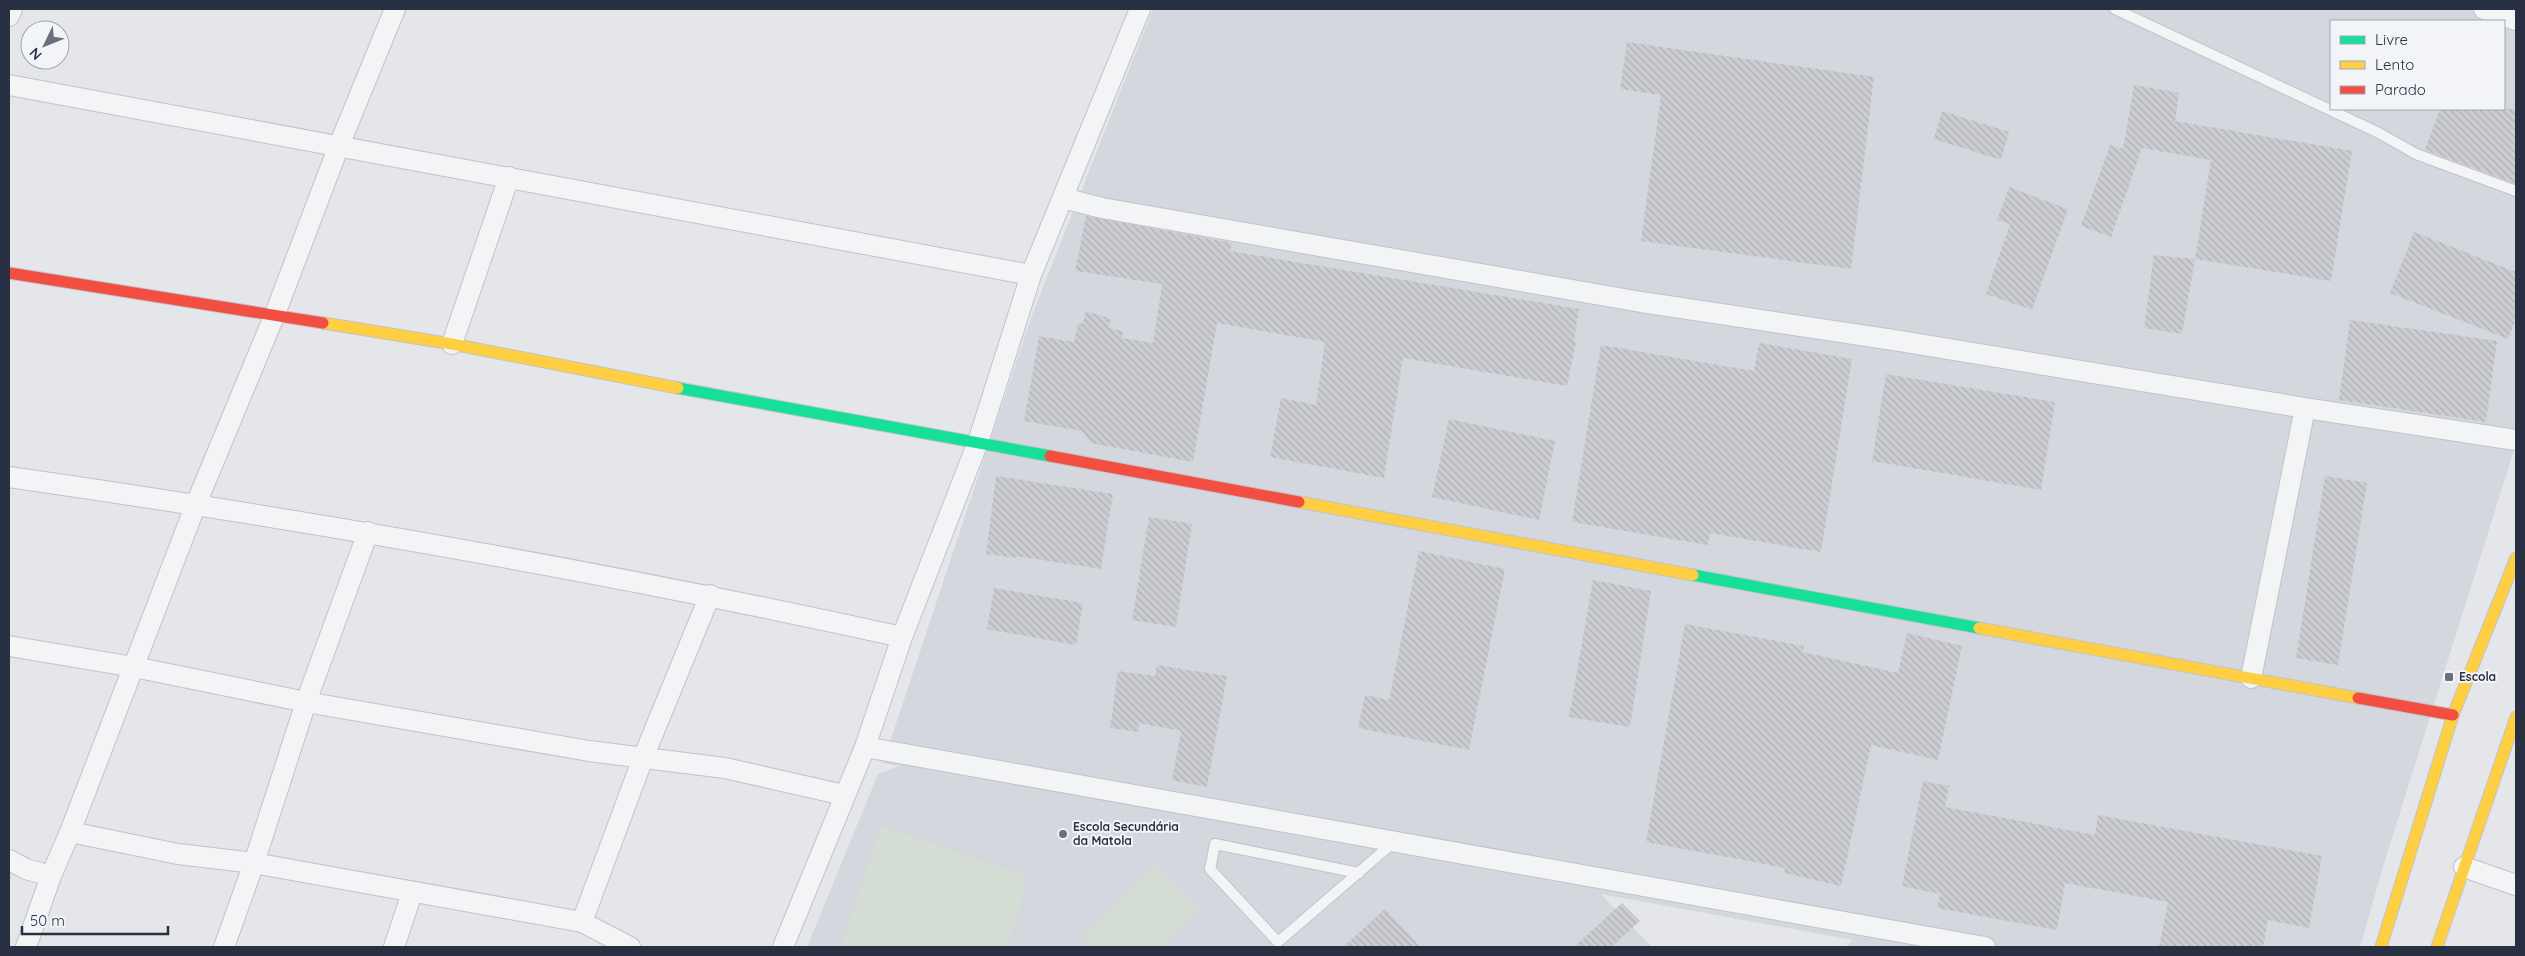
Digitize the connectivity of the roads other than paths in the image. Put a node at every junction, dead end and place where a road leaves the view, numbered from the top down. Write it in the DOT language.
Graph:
graph roads {
  1 [pos="12,9"];
  2 [pos="395,9"];
  3 [pos="1140,9"];
  4 [pos="2115,9"];
  5 [pos="2484,9"];
  6 [pos="9,16"];
  7 [pos="2516,20"];
  8 [pos="9,85"];
  9 [pos="2330,110"];
  10 [pos="2330,110"];
  11 [pos="338,148"];
  12 [pos="509,177"];
  13 [pos="2516,191"];
  14 [pos="1063,198"];
  15 [pos="9,273"];
  16 [pos="1031,275"];
  17 [pos="275,314"];
  18 [pos="452,344"];
  19 [pos="2305,408"];
  20 [pos="2516,440"];
  21 [pos="978,442"];
  22 [pos="9,477"];
  23 [pos="196,504"];
  24 [pos="368,532"];
  25 [pos="2516,558"];
  26 [pos="710,595"];
  27 [pos="902,637"];
  28 [pos="9,646"];
  29 [pos="134,667"];
  30 [pos="2251,678"];
  31 [pos="306,702"];
  32 [pos="2454,715"];
  33 [pos="2516,717"];
  34 [pos="865,747"];
  35 [pos="643,758"];
  36 [pos="844,795"];
  37 [pos="70,832"];
  38 [pos="1395,842"];
  39 [pos="9,860"];
  40 [pos="254,863"];
  41 [pos="2464,867"];
  42 [pos="1359,872"];
  43 [pos="51,876"];
  44 [pos="2516,885"];
  45 [pos="412,893"];
  46 [pos="582,922"];
  47 [pos="26,947"];
  48 [pos="224,947"];
  49 [pos="394,947"];
  50 [pos="630,947"];
  51 [pos="783,947"];
  52 [pos="1985,947"];
  53 [pos="2381,947"];
  54 [pos="2437,947"];
  1 -- 6 [label="street"];
  2 -- 11 [label="street"];
  3 -- 14 [label="street"];
  4 -- 9 [label="lane"];
  5 -- 7 [label="street"];
  8 -- 11 [label="street"];
  10 -- 13 [label="lane"];
  11 -- 12 [label="street"];
  11 -- 17 [label="street"];
  12 -- 16 [label="street"];
  12 -- 18 [label="street"];
  14 -- 16 [label="street"];
  14 -- 19 [label="street"];
  15 -- 17 [label="main road"];
  16 -- 21 [label="street"];
  17 -- 18 [label="main road"];
  17 -- 23 [label="street"];
  18 -- 21 [label="main road"];
  19 -- 20 [label="street"];
  19 -- 30 [label="street"];
  21 -- 27 [label="street"];
  21 -- 30 [label="main road"];
  22 -- 23 [label="street"];
  23 -- 24 [label="street"];
  23 -- 29 [label="street"];
  24 -- 26 [label="street"];
  24 -- 31 [label="street"];
  25 -- 32 [label="main road"];
  26 -- 27 [label="street"];
  26 -- 35 [label="street"];
  27 -- 34 [label="street"];
  28 -- 29 [label="street"];
  29 -- 31 [label="street"];
  29 -- 37 [label="street"];
  30 -- 32 [label="main road"];
  31 -- 35 [label="street"];
  31 -- 40 [label="street"];
  32 -- 53 [label="main road"];
  33 -- 41 [label="main road"];
  34 -- 36 [label="street"];
  34 -- 38 [label="street"];
  35 -- 36 [label="street"];
  35 -- 46 [label="street"];
  36 -- 51 [label="street"];
  37 -- 40 [label="street"];
  37 -- 43 [label="street"];
  38 -- 42 [label="lane"];
  38 -- 52 [label="street"];
  39 -- 43 [label="street"];
  40 -- 45 [label="street"];
  40 -- 48 [label="street"];
  41 -- 44 [label="street"];
  41 -- 54 [label="main road"];
  42 -- 42 [label="lane"];
  43 -- 47 [label="street"];
  45 -- 46 [label="street"];
  45 -- 49 [label="street"];
  46 -- 50 [label="street"];
}
